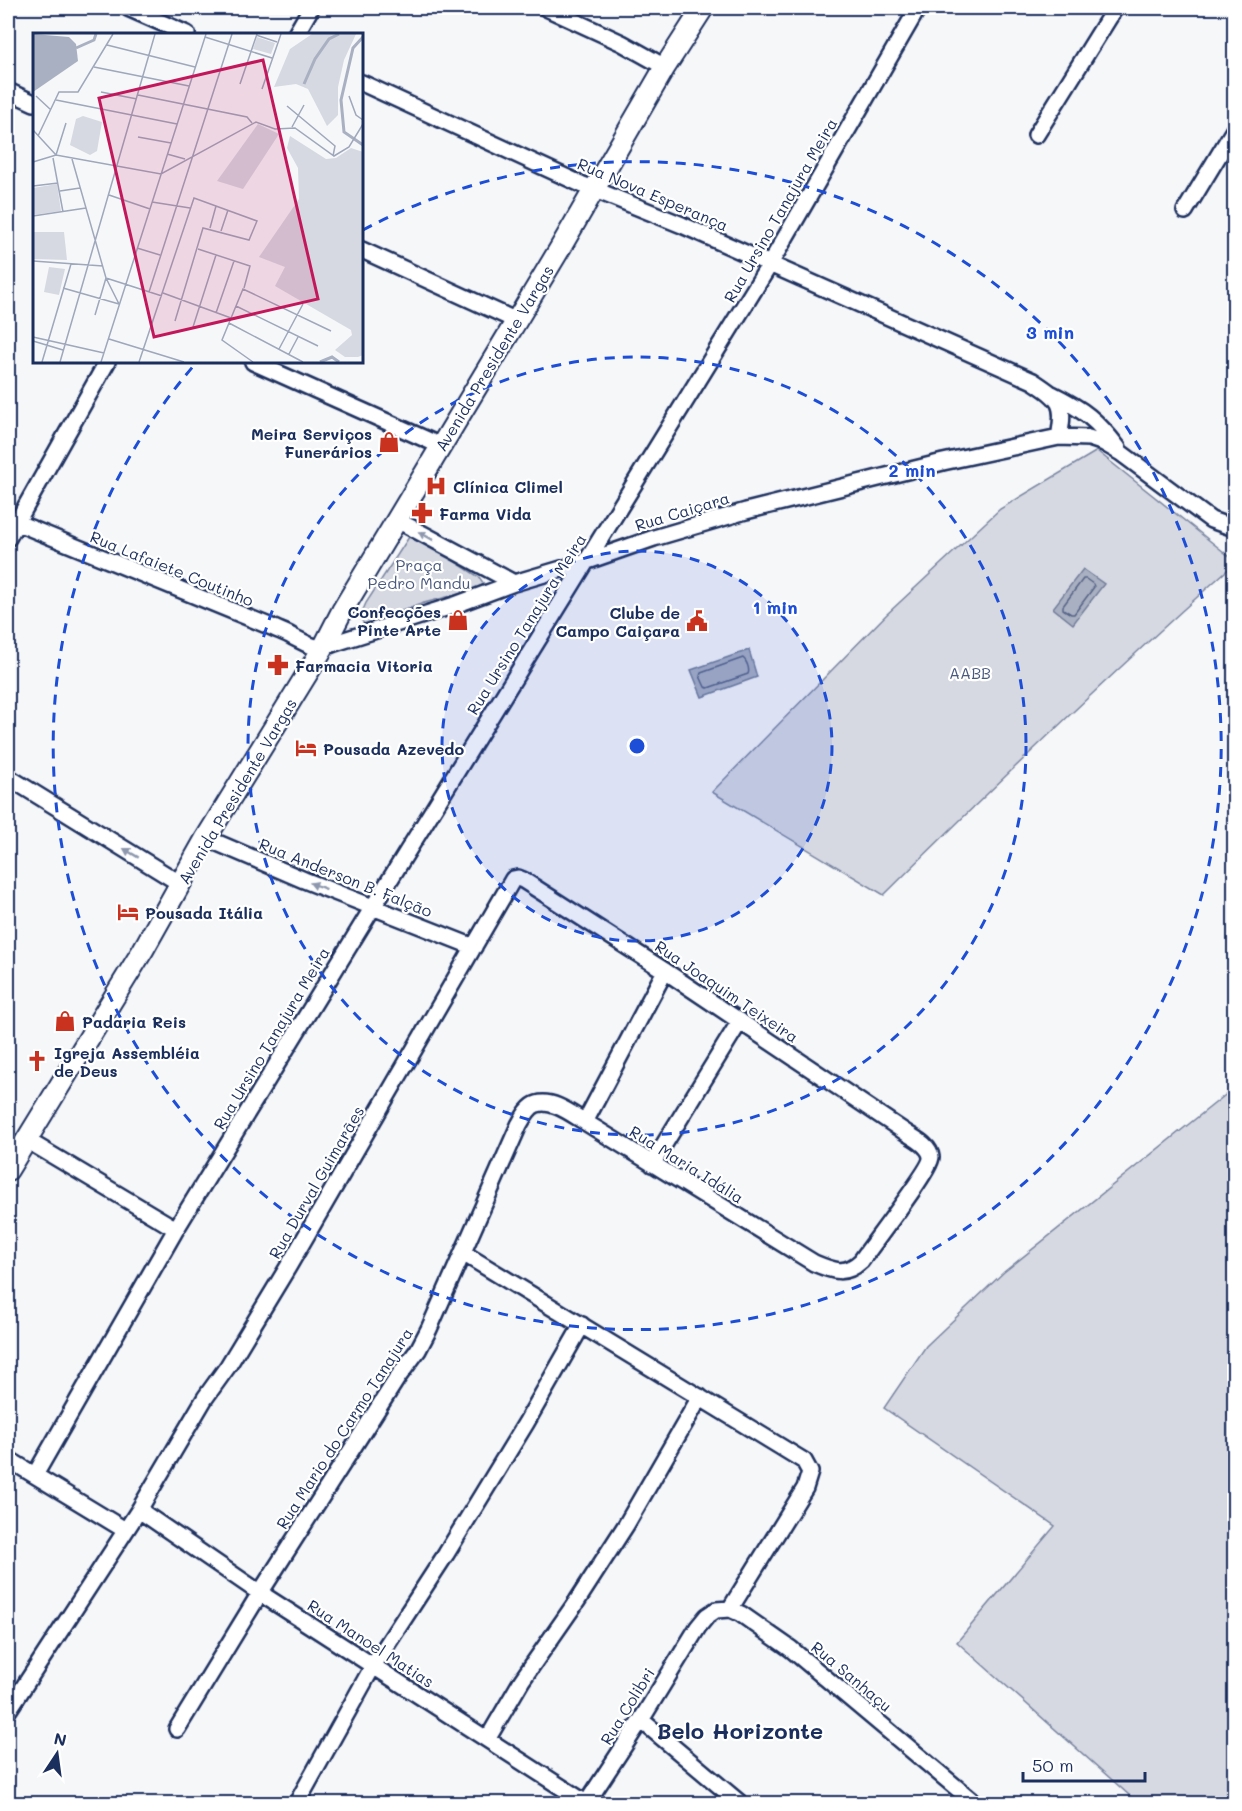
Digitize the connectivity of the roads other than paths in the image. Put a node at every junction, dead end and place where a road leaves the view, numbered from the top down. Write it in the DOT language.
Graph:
graph roads {
  1 [pos="128,8"];
  2 [pos="311,8"];
  3 [pos="546,8"];
  4 [pos="703,8"];
  5 [pos="918,8"];
  6 [pos="1115,8"];
  7 [pos="185,33"];
  8 [pos="297,33"];
  9 [pos="665,67"];
  10 [pos="363,83"];
  11 [pos="8,91"];
  12 [pos="33,104"];
  13 [pos="1234,130"];
  14 [pos="1036,135"];
  15 [pos="594,189"];
  16 [pos="1185,211"];
  17 [pos="363,250"];
  18 [pos="770,264"];
  19 [pos="517,321"];
  20 [pos="106,363"];
  21 [pos="255,363"];
  22 [pos="1049,392"];
  23 [pos="1059,437"];
  24 [pos="441,446"];
  25 [pos="1121,453"];
  26 [pos="397,520"];
  27 [pos="12,521"];
  28 [pos="1234,528"];
  29 [pos="8,538"];
  30 [pos="585,562"];
  31 [pos="514,583"];
  32 [pos="323,648"];
  33 [pos="8,777"];
  34 [pos="206,838"];
  35 [pos="523,880"];
  36 [pos="181,884"];
  37 [pos="372,907"];
  38 [pos="474,947"];
  39 [pos="665,971"];
  40 [pos="740,1021"];
  41 [pos="537,1104"];
  42 [pos="585,1122"];
  43 [pos="25,1139"];
  44 [pos="652,1164"];
  45 [pos="8,1170"];
  46 [pos="176,1229"];
  47 [pos="463,1253"];
  48 [pos="814,1263"];
  49 [pos="582,1325"];
  50 [pos="700,1397"];
  51 [pos="8,1459"];
  52 [pos="35,1475"];
  53 [pos="139,1510"];
  54 [pos="120,1527"];
  55 [pos="260,1593"];
  56 [pos="730,1609"];
  57 [pos="373,1666"];
  58 [pos="8,1711"];
  59 [pos="641,1720"];
  60 [pos="177,1730"];
  61 [pos="488,1738"];
  62 [pos="298,1801"];
  63 [pos="586,1803"];
  64 [pos="741,1803"];
  65 [pos="976,1803"];
  1 -- 7 [label="street"];
  2 -- 8 [label="street"];
  3 -- 9 [label="street"];
  4 -- 9 [label="main road, Avenida Presidente Vargas"];
  5 -- 18 [label="street, Rua Ursino Tanajura Meira"];
  6 -- 14 [label="street"];
  9 -- 15 [label="main road, Avenida Presidente Vargas"];
  10 -- 15 [label="street, Rua Nova Esperança"];
  11 -- 12 [label="street"];
  13 -- 16 [label="street"];
  15 -- 18 [label="street, Rua Nova Esperança"];
  15 -- 19 [label="main road, Avenida Presidente Vargas"];
  17 -- 19 [label="street"];
  18 -- 22 [label="street, Rua Nova Esperança"];
  18 -- 30 [label="street, Rua Ursino Tanajura Meira"];
  19 -- 24 [label="main road, Avenida Presidente Vargas"];
  20 -- 27 [label="street"];
  21 -- 24 [label="street"];
  22 -- 23 [label="street"];
  22 -- 25 [label="street, Rua Nova Esperança"];
  23 -- 25 [label="street, Rua Caiçara"];
  23 -- 30 [label="street, Rua Caiçara"];
  24 -- 26 [label="main road, Avenida Presidente Vargas"];
  25 -- 28 [label="street"];
  31 -- 26 [label="street, one-way"];
  26 -- 32 [label="main road, Avenida Presidente Vargas"];
  27 -- 29 [label="street"];
  27 -- 32 [label="street, Rua Lafaiete Coutinho"];
  30 -- 31 [label="street, Rua Caiçara"];
  30 -- 37 [label="street, Rua Ursino Tanajura Meira"];
  31 -- 32 [label="street, Rua Caiçara"];
  32 -- 34 [label="main road, Avenida Presidente Vargas"];
  36 -- 33 [label="street, one-way"];
  34 -- 36 [label="main road, Avenida Presidente Vargas"];
  37 -- 34 [label="street, Rua Anderson B. Falção, one-way"];
  35 -- 38 [label="street, Rua Durval Guimarães"];
  35 -- 39 [label="street, Rua Joaquim Teixeira"];
  36 -- 43 [label="main road, Avenida Presidente Vargas"];
  37 -- 38 [label="street, Rua Anderson B. Falção"];
  37 -- 46 [label="street, Rua Ursino Tanajura Meira"];
  38 -- 53 [label="street, Rua Durval Guimarães"];
  39 -- 40 [label="street, Rua Joaquim Teixeira"];
  39 -- 42 [label="street"];
  40 -- 44 [label="street"];
  40 -- 48 [label="street, Rua Joaquim Teixeira"];
  41 -- 42 [label="street, Rua Maria Idália"];
  41 -- 47 [label="street, Rua Mario do Carmo Tanajura"];
  42 -- 44 [label="street, Rua Maria Idália"];
  43 -- 45 [label="main road, Avenida Presidente Vargas"];
  43 -- 46 [label="street"];
  44 -- 48 [label="street, Rua Maria Idália"];
  46 -- 52 [label="street, Rua Ursino Tanajura Meira"];
  47 -- 49 [label="street"];
  47 -- 55 [label="street, Rua Mario do Carmo Tanajura"];
  49 -- 50 [label="street"];
  49 -- 57 [label="street"];
  50 -- 56 [label="street"];
  50 -- 61 [label="street"];
  51 -- 52 [label="street"];
  52 -- 54 [label="street"];
  53 -- 54 [label="street, Rua Durval Guimarães"];
  53 -- 55 [label="street, Rua Manoel Matias"];
  54 -- 58 [label="street, Rua Durval Guimarães"];
  55 -- 57 [label="street, Rua Manoel Matias"];
  55 -- 60 [label="street, Rua Mario do Carmo Tanajura"];
  56 -- 59 [label="street, Rua Colibri"];
  56 -- 65 [label="street, Rua Sanhaçu"];
  57 -- 61 [label="street, Rua Manoel Matias"];
  57 -- 62 [label="street"];
  59 -- 63 [label="street, Rua Colibri"];
  59 -- 64 [label="street"];
  61 -- 63 [label="street, Rua Manoel Matias"];
}
